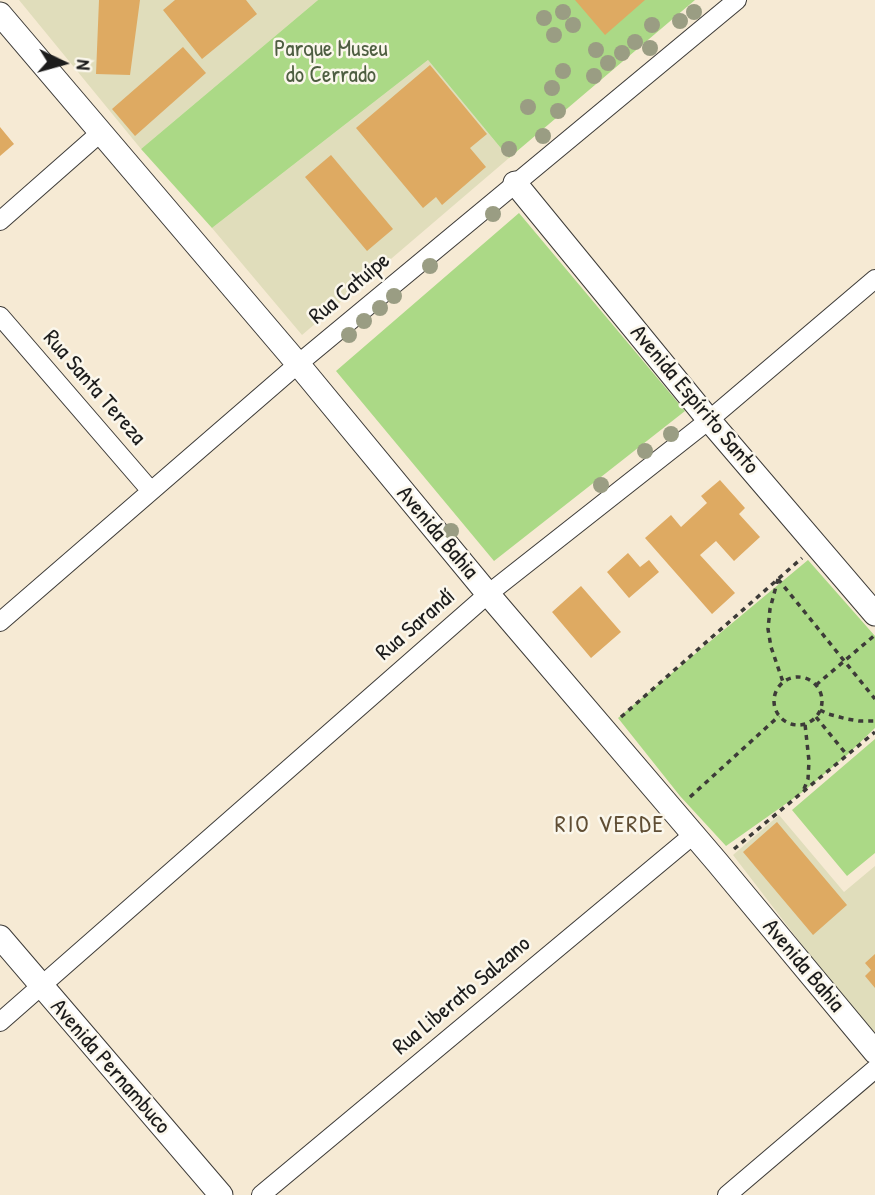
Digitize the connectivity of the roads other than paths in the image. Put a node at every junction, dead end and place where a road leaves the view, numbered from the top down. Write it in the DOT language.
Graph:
graph roads {
  1 [pos="737,0"];
  2 [pos="0,14"];
  3 [pos="100,133"];
  4 [pos="515,183"];
  5 [pos="0,221"];
  6 [pos="875,279"];
  7 [pos="0,316"];
  8 [pos="298,364"];
  9 [pos="709,420"];
  10 [pos="151,491"];
  11 [pos="488,594"];
  12 [pos="875,614"];
  13 [pos="0,622"];
  14 [pos="693,835"];
  15 [pos="0,937"];
  16 [pos="41,987"];
  17 [pos="0,1022"];
  18 [pos="875,1052"];
  19 [pos="875,1069"];
  20 [pos="221,1195"];
  21 [pos="261,1195"];
  22 [pos="727,1195"];
  1 -- 4 [label="street, Rua Catuípe"];
  2 -- 3 [label="street, Avenida Bahia"];
  3 -- 5 [label="street"];
  3 -- 8 [label="street, Avenida Bahia"];
  4 -- 8 [label="street, Rua Catuípe"];
  4 -- 9 [label="street, Avenida Espírito Santo"];
  6 -- 9 [label="street, Rua Sarandí"];
  7 -- 10 [label="street, Rua Santa Tereza"];
  8 -- 10 [label="street, Rua Catuípe"];
  8 -- 11 [label="street, Avenida Bahia"];
  9 -- 11 [label="street, Rua Sarandí"];
  9 -- 12 [label="street, Avenida Espírito Santo"];
  10 -- 13 [label="street, Rua Catuípe"];
  11 -- 14 [label="street, Avenida Bahia"];
  11 -- 16 [label="street, Rua Sarandí"];
  14 -- 18 [label="street, Avenida Bahia"];
  14 -- 21 [label="street, Rua Liberato Salzano"];
  15 -- 16 [label="street, Avenida Pernambuco"];
  16 -- 17 [label="street, Rua Sarandí"];
  16 -- 20 [label="street, Avenida Pernambuco"];
  19 -- 22 [label="street"];
}
